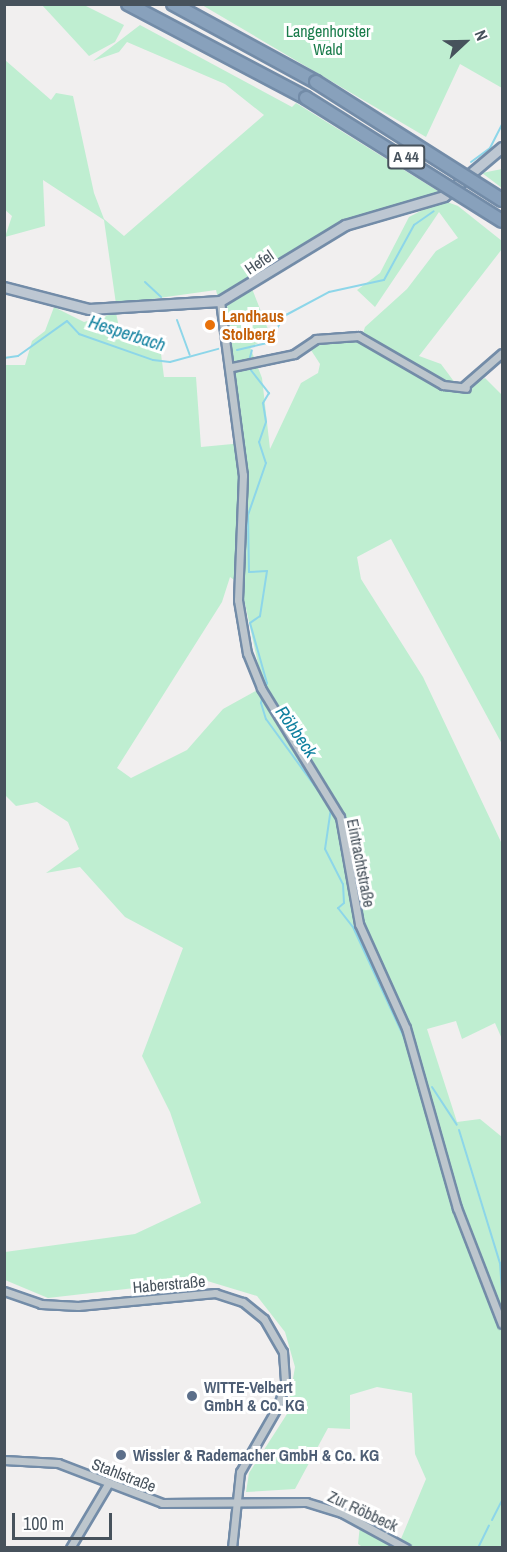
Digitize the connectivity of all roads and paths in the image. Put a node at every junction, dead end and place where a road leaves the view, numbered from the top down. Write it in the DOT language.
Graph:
graph roads {
  1 [pos="128,4"];
  2 [pos="173,4"];
  3 [pos="502,147"];
  4 [pos="502,200"];
  5 [pos="502,221"];
  6 [pos="4,287"];
  7 [pos="220,301"];
  8 [pos="502,353"];
  9 [pos="232,368"];
  10 [pos="4,1291"];
  11 [pos="502,1324"];
  12 [pos="4,1460"];
  13 [pos="108,1484"];
  14 [pos="236,1502"];
  15 [pos="70,1548"];
  16 [pos="232,1548"];
  17 [pos="406,1548"];
  1 -- 5 [label="highway, A 44, bridge"];
  2 -- 4 [label="highway, A 44, bridge"];
  3 -- 7 [label="main road, Hefel"];
  6 -- 7 [label="main road, Hefel"];
  7 -- 9 [label="street, Eintrachtstraße"];
  8 -- 9 [label="street"];
  9 -- 11 [label="street, Eintrachtstraße"];
  10 -- 14 [label="street, Haberstraße"];
  12 -- 13 [label="street, Stahlstraße"];
  13 -- 14 [label="street, Stahlstraße"];
  13 -- 15 [label="street"];
  14 -- 16 [label="street, Haberstraße"];
  14 -- 17 [label="street, Zur Röbbeck"];
}
